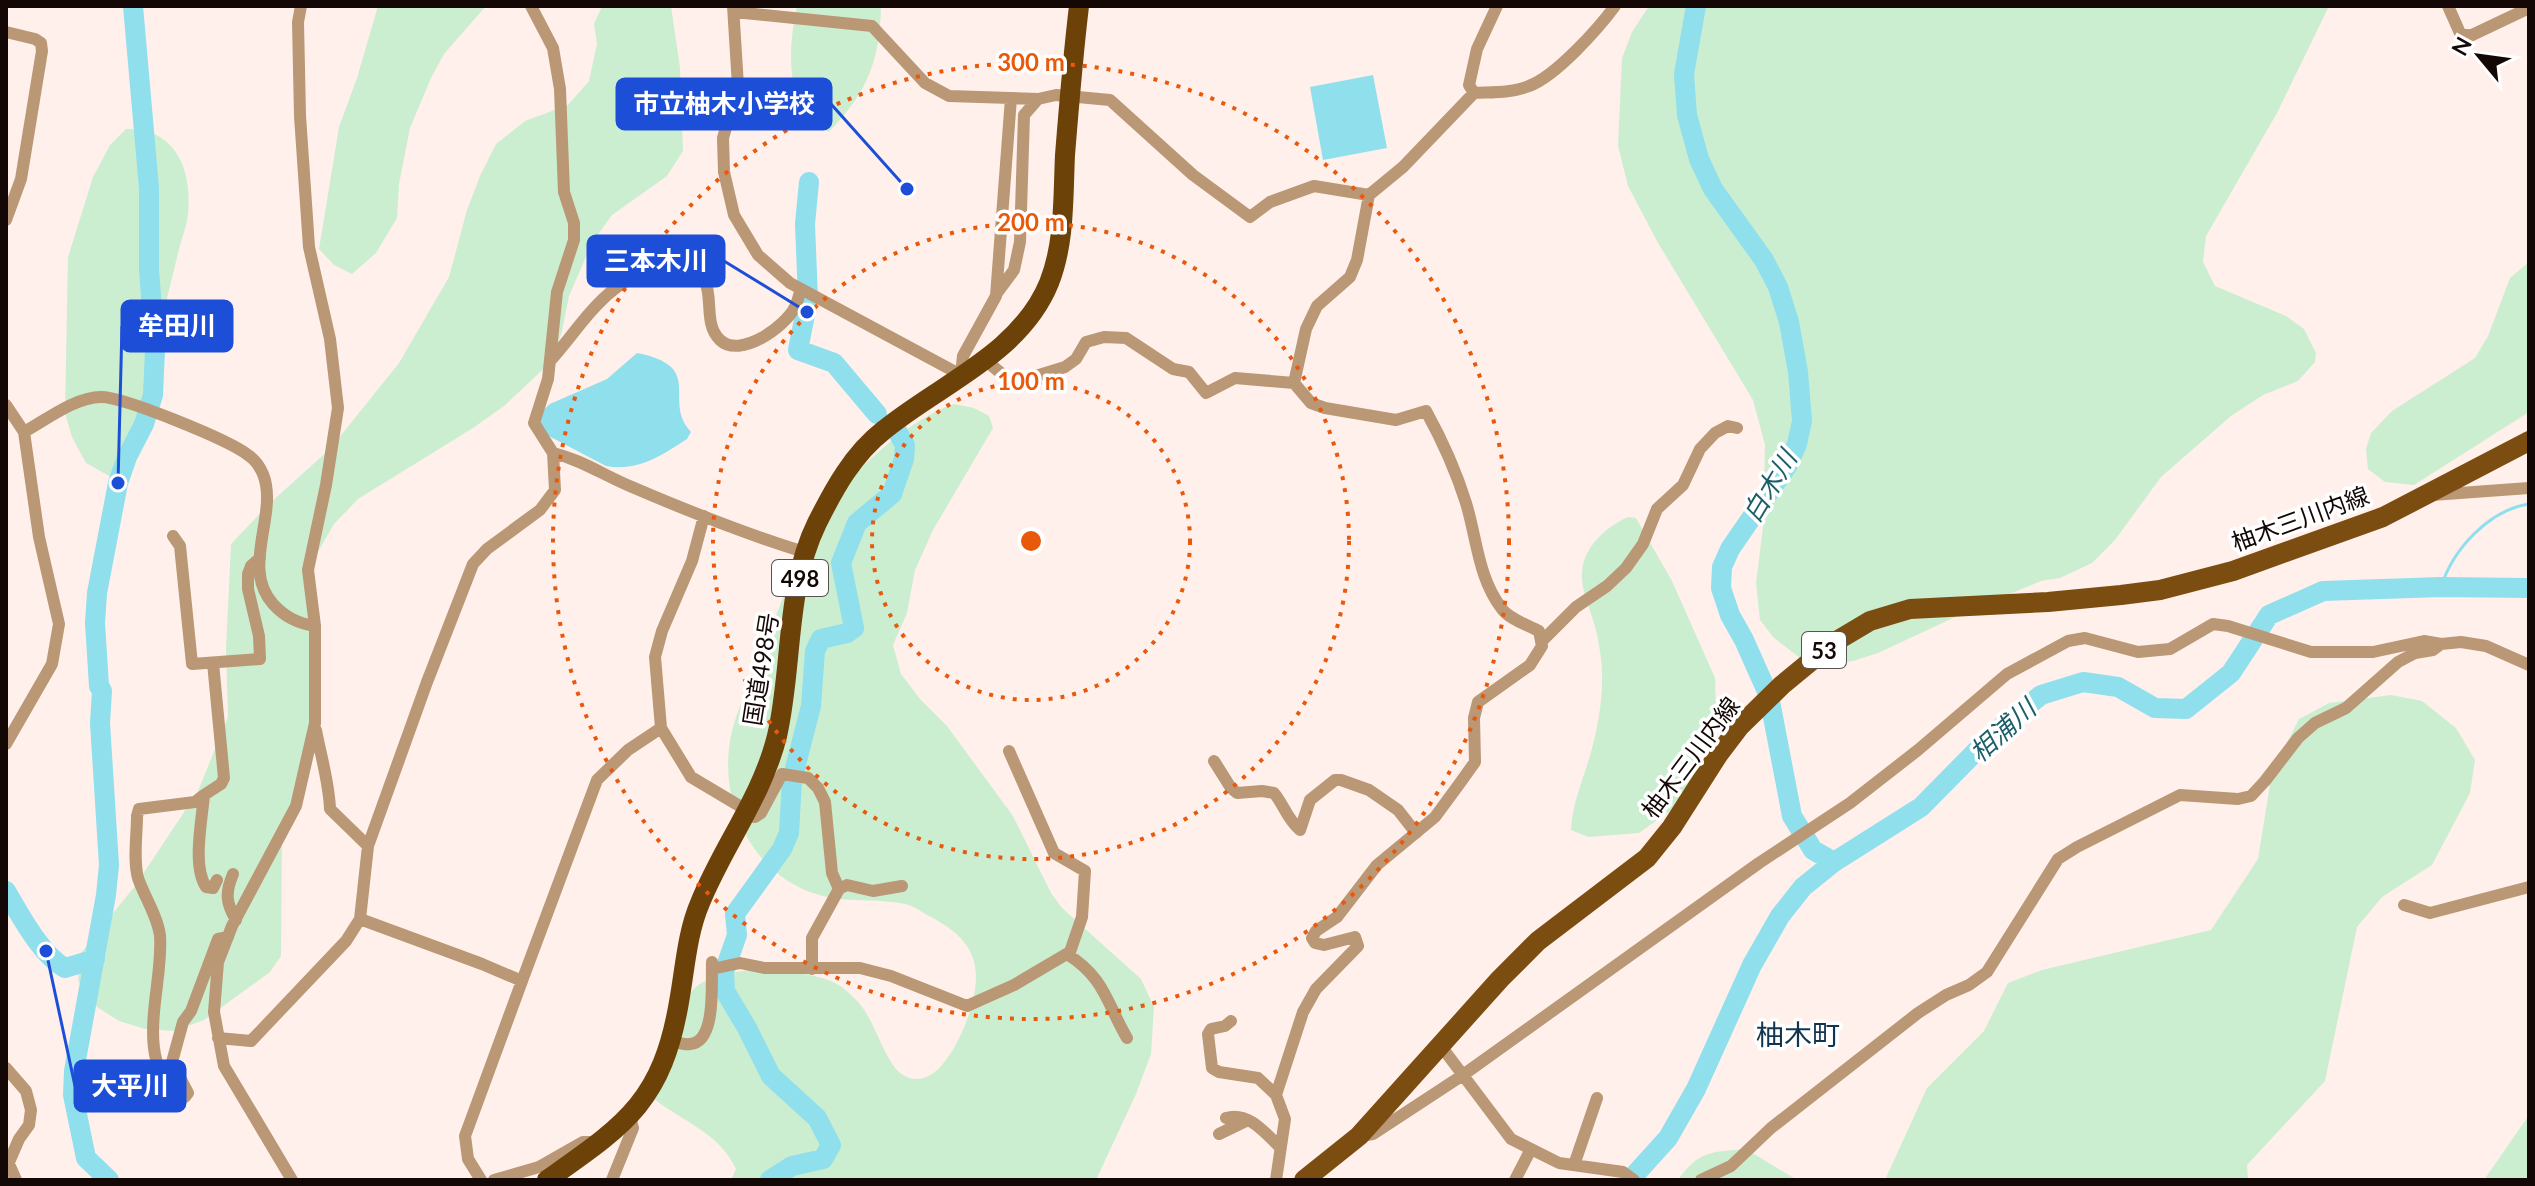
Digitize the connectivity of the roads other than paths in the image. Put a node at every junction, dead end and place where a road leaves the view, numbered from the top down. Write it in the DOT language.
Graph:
graph roads {
  1 [pos="301,6"];
  2 [pos="531,6"];
  3 [pos="1079,6"];
  4 [pos="1497,6"];
  5 [pos="1615,6"];
  6 [pos="2448,6"];
  7 [pos="2529,8"];
  8 [pos="733,9"];
  9 [pos="6,32"];
  10 [pos="1474,93"];
  11 [pos="1069,96"];
  12 [pos="1011,98"];
  13 [pos="1038,99"];
  14 [pos="1369,195"];
  15 [pos="6,220"];
  16 [pos="801,289"];
  17 [pos="996,296"];
  18 [pos="985,360"];
  19 [pos="550,361"];
  20 [pos="961,375"];
  21 [pos="1294,383"];
  22 [pos="6,405"];
  23 [pos="1737,428"];
  24 [pos="24,432"];
  25 [pos="2529,441"];
  26 [pos="553,453"];
  27 [pos="2529,488"];
  28 [pos="2425,495"];
  29 [pos="704,516"];
  30 [pos="173,536"];
  31 [pos="804,552"];
  32 [pos="260,558"];
  33 [pos="315,626"];
  34 [pos="1541,642"];
  35 [pos="2441,644"];
  36 [pos="213,663"];
  37 [pos="2529,665"];
  38 [pos="315,723"];
  39 [pos="661,728"];
  40 [pos="6,744"];
  41 [pos="1009,751"];
  42 [pos="1214,761"];
  43 [pos="204,795"];
  44 [pos="746,814"];
  45 [pos="1416,833"];
  46 [pos="368,846"];
  47 [pos="233,874"];
  48 [pos="217,880"];
  49 [pos="902,886"];
  50 [pos="2529,887"];
  51 [pos="839,889"];
  52 [pos="2404,905"];
  53 [pos="360,919"];
  54 [pos="236,920"];
  55 [pos="228,937"];
  56 [pos="1067,954"];
  57 [pos="812,969"];
  58 [pos="522,981"];
  59 [pos="1231,1021"];
  60 [pos="218,1038"];
  61 [pos="1127,1038"];
  62 [pos="671,1041"];
  63 [pos="1441,1046"];
  64 [pos="6,1068"];
  65 [pos="1463,1075"];
  66 [pos="1276,1095"];
  67 [pos="1597,1098"];
  68 [pos="630,1117"];
  69 [pos="1226,1118"];
  70 [pos="1248,1120"];
  71 [pos="1219,1134"];
  72 [pos="1359,1136"];
  73 [pos="602,1141"];
  74 [pos="1280,1147"];
  75 [pos="1531,1149"];
  76 [pos="1574,1165"];
  77 [pos="8,1166"];
  78 [pos="1628,1176"];
  79 [pos="16,1180"];
  80 [pos="292,1180"];
  81 [pos="481,1180"];
  82 [pos="494,1180"];
  83 [pos="547,1180"];
  84 [pos="612,1180"];
  85 [pos="1276,1180"];
  86 [pos="1304,1180"];
  87 [pos="1515,1180"];
  88 [pos="1701,1180"];
  1 -- 33 [label="street"];
  2 -- 19 [label="street"];
  3 -- 11 [label="highway, 国道498号 / 498"];
  4 -- 10 [label="street"];
  5 -- 10 [label="street"];
  6 -- 7 [label="street"];
  8 -- 12 [label="street"];
  8 -- 16 [label="street"];
  9 -- 15 [label="street"];
  10 -- 14 [label="street"];
  11 -- 13 [label="street"];
  11 -- 14 [label="street"];
  11 -- 18 [label="highway, 国道498号 / 498"];
  12 -- 13 [label="street"];
  12 -- 17 [label="street"];
  13 -- 17 [label="street"];
  14 -- 21 [label="street"];
  16 -- 19 [label="street"];
  16 -- 20 [label="street"];
  17 -- 20 [label="street"];
  18 -- 20 [label="highway, 国道498号 / 498"];
  18 -- 21 [label="street"];
  19 -- 26 [label="street"];
  20 -- 31 [label="highway, 国道498号 / 498"];
  21 -- 34 [label="street"];
  22 -- 24 [label="street"];
  23 -- 34 [label="street"];
  24 -- 32 [label="street"];
  24 -- 40 [label="street"];
  25 -- 28 [label="main road, 柚木三川内線 / 53"];
  26 -- 29 [label="street"];
  26 -- 46 [label="street"];
  27 -- 28 [label="street"];
  28 -- 63 [label="main road, 柚木三川内線 / 53"];
  29 -- 31 [label="street"];
  29 -- 39 [label="street"];
  30 -- 36 [label="street"];
  31 -- 44 [label="highway, 国道498号 / 498"];
  32 -- 33 [label="street"];
  32 -- 36 [label="street"];
  33 -- 38 [label="street"];
  34 -- 45 [label="street"];
  35 -- 37 [label="street"];
  35 -- 65 [label="street"];
  35 -- 88 [label="street"];
  36 -- 43 [label="street"];
  38 -- 46 [label="street"];
  38 -- 54 [label="street"];
  39 -- 44 [label="street"];
  39 -- 58 [label="street"];
  41 -- 56 [label="street"];
  42 -- 45 [label="street"];
  43 -- 48 [label="street"];
  43 -- 55 [label="street"];
  44 -- 51 [label="street"];
  44 -- 62 [label="highway, 国道498号 / 498"];
  45 -- 66 [label="street"];
  46 -- 53 [label="street"];
  47 -- 54 [label="street"];
  49 -- 51 [label="street"];
  50 -- 52 [label="street"];
  51 -- 57 [label="street"];
  53 -- 58 [label="street"];
  53 -- 60 [label="street"];
  54 -- 55 [label="street"];
  55 -- 60 [label="street"];
  56 -- 57 [label="street"];
  56 -- 61 [label="street"];
  57 -- 62 [label="street"];
  58 -- 81 [label="street"];
  59 -- 66 [label="street"];
  60 -- 80 [label="street"];
  62 -- 68 [label="highway, 国道498号 / 498"];
  63 -- 65 [label="street"];
  63 -- 72 [label="main road, 柚木三川内線 / 53"];
  64 -- 77 [label="street"];
  65 -- 72 [label="street"];
  65 -- 75 [label="street"];
  66 -- 74 [label="street"];
  67 -- 76 [label="street"];
  68 -- 73 [label="highway, 国道498号 / 498"];
  68 -- 84 [label="street"];
  69 -- 70 [label="street"];
  70 -- 71 [label="street"];
  70 -- 74 [label="street"];
  72 -- 86 [label="main road, 柚木三川内線 / 53"];
  73 -- 82 [label="street"];
  73 -- 83 [label="highway, 国道498号 / 498"];
  74 -- 85 [label="street"];
  75 -- 76 [label="street"];
  75 -- 87 [label="street"];
  76 -- 78 [label="street"];
  77 -- 79 [label="street"];
}
